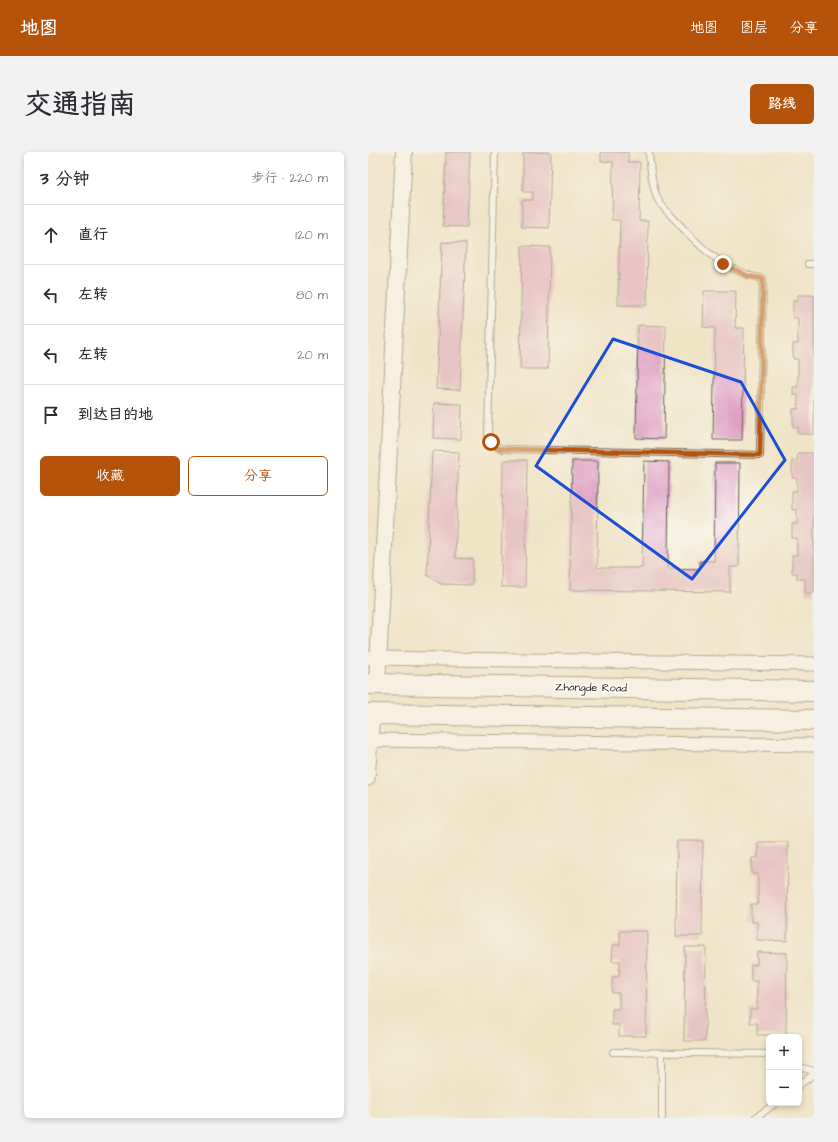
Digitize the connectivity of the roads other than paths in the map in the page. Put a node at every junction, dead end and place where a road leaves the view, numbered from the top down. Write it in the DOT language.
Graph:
graph roads {
  1 [pos="404,152"];
  2 [pos="495,152"];
  3 [pos="649,152"];
  4 [pos="373,658"];
  5 [pos="814,664"];
  6 [pos="373,685"];
  7 [pos="814,691"];
  8 [pos="370,714"];
  9 [pos="814,720"];
  10 [pos="369,740"];
  11 [pos="814,745"];
  12 [pos="368,779"];
  13 [pos="613,1052"];
  14 [pos="662,1053"];
  15 [pos="766,1054"];
  16 [pos="802,1068"];
  17 [pos="814,1072"];
  18 [pos="802,1082"];
  19 [pos="772,1106"];
  20 [pos="662,1118"];
  21 [pos="755,1118"];
  1 -- 4 [label="street"];
  2 -- 3 [label="lane"];
  4 -- 5 [label="street"];
  4 -- 6 [label="street"];
  6 -- 7 [label="main road, Zhangde Road"];
  8 -- 9 [label="main road"];
  8 -- 10 [label="street"];
  10 -- 11 [label="street"];
  10 -- 12 [label="street"];
  13 -- 14 [label="lane"];
  14 -- 15 [label="lane"];
  14 -- 20 [label="lane"];
  16 -- 17 [label="lane"];
  17 -- 18 [label="lane"];
  19 -- 21 [label="lane"];
}
